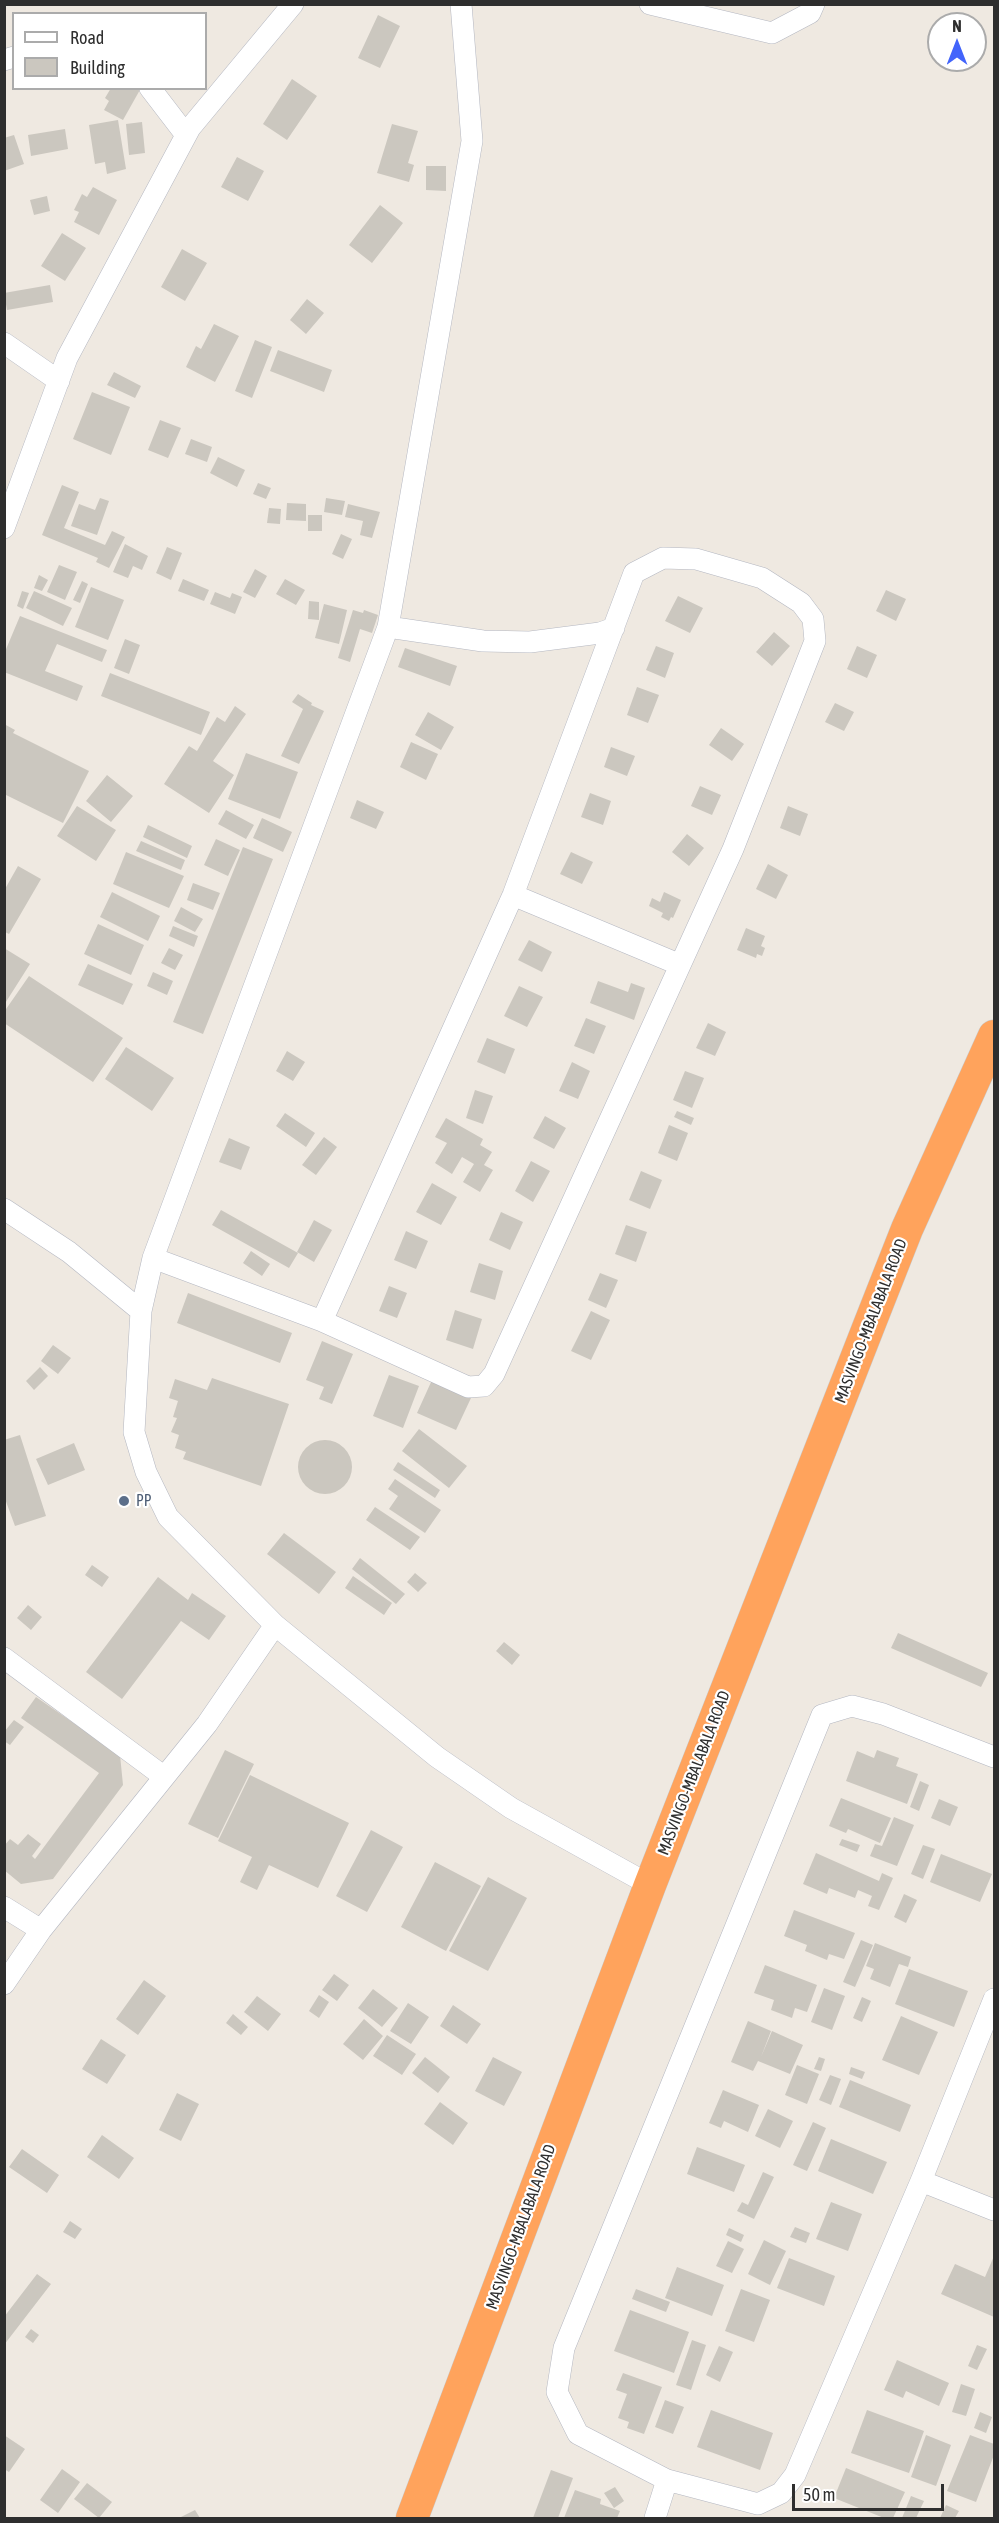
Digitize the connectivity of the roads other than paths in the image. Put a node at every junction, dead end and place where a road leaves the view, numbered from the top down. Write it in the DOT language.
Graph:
graph roads {
  1 [pos="293,4"];
  2 [pos="461,4"];
  3 [pos="650,4"];
  4 [pos="814,4"];
  5 [pos="685,9"];
  6 [pos="152,90"];
  7 [pos="186,135"];
  8 [pos="4,344"];
  9 [pos="59,381"];
  10 [pos="4,528"];
  11 [pos="388,627"];
  12 [pos="614,628"];
  13 [pos="513,895"];
  14 [pos="678,964"];
  15 [pos="994,1036"];
  16 [pos="4,1209"];
  17 [pos="153,1258"];
  18 [pos="141,1311"];
  19 [pos="322,1321"];
  20 [pos="275,1625"];
  21 [pos="4,1658"];
  22 [pos="994,1757"];
  23 [pos="163,1776"];
  24 [pos="650,1886"];
  25 [pos="4,1907"];
  26 [pos="41,1930"];
  27 [pos="4,1984"];
  28 [pos="994,1999"];
  29 [pos="921,2181"];
  30 [pos="994,2210"];
  31 [pos="667,2480"];
  32 [pos="412,2518"];
  33 [pos="655,2518"];
  1 -- 7 [label="street"];
  2 -- 11 [label="street"];
  3 -- 5 [label="street"];
  4 -- 5 [label="street"];
  6 -- 7 [label="street"];
  7 -- 9 [label="street"];
  8 -- 9 [label="street"];
  9 -- 10 [label="street"];
  11 -- 12 [label="street"];
  11 -- 17 [label="street"];
  12 -- 13 [label="street"];
  12 -- 14 [label="street"];
  13 -- 14 [label="street"];
  13 -- 19 [label="street"];
  14 -- 19 [label="street"];
  15 -- 24 [label="highway, MASVINGO-MBALABALA ROAD"];
  16 -- 18 [label="street"];
  17 -- 18 [label="street"];
  17 -- 19 [label="street"];
  18 -- 20 [label="street"];
  20 -- 23 [label="street"];
  20 -- 24 [label="street"];
  21 -- 23 [label="street"];
  22 -- 31 [label="street"];
  23 -- 26 [label="street"];
  24 -- 32 [label="highway, MASVINGO-MBALABALA ROAD"];
  25 -- 26 [label="street"];
  26 -- 27 [label="street"];
  28 -- 29 [label="street"];
  29 -- 30 [label="street"];
  29 -- 31 [label="street"];
  31 -- 33 [label="street"];
}
